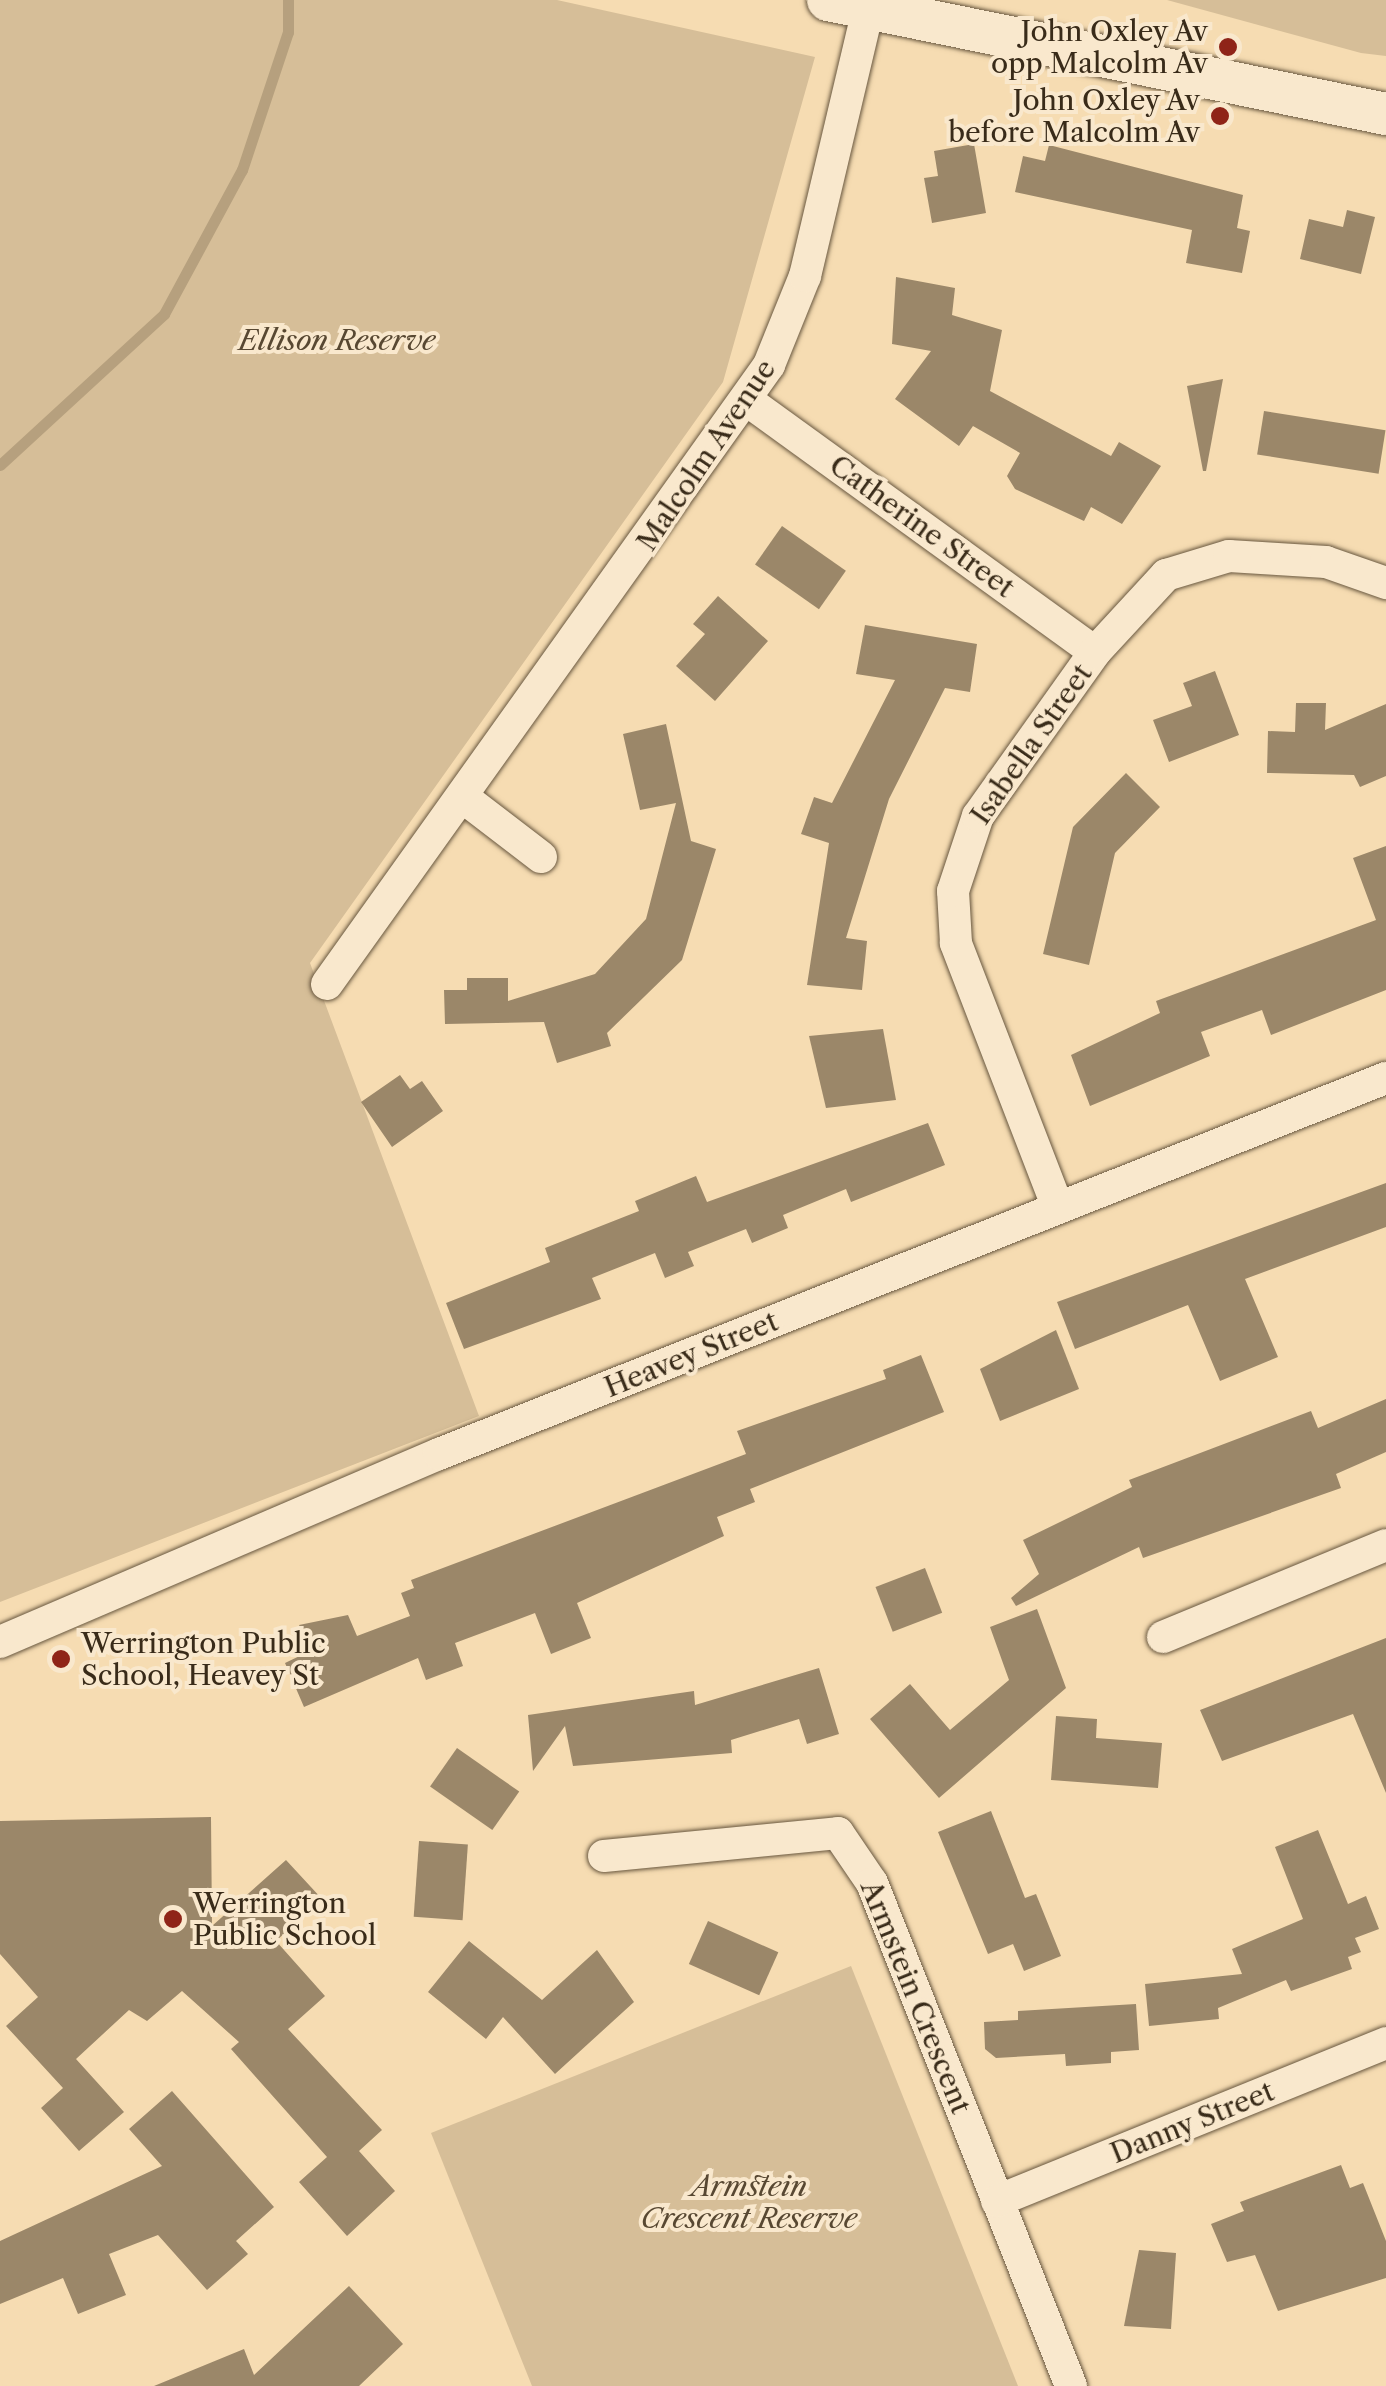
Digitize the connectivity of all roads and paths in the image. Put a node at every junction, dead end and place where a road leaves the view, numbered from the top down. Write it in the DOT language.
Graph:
graph roads {
  1 [pos="848,5"];
  2 [pos="1386,114"];
  3 [pos="748,401"];
  4 [pos="1386,583"];
  5 [pos="1095,652"];
  6 [pos="464,798"];
  7 [pos="541,856"];
  8 [pos="327,984"];
  9 [pos="1386,1078"];
  10 [pos="1058,1208"];
  11 [pos="1386,1545"];
  12 [pos="1163,1636"];
  13 [pos="0,1642"];
  14 [pos="604,1856"];
  15 [pos="1386,2043"];
  16 [pos="997,2201"];
  17 [pos="1071,2386"];
  1 -- 2 [label="street"];
  1 -- 3 [label="street, Malcolm Avenue"];
  3 -- 5 [label="street, Catherine Street"];
  3 -- 6 [label="street, Malcolm Avenue"];
  4 -- 5 [label="street, Isabella Street"];
  5 -- 10 [label="street, Isabella Street"];
  6 -- 7 [label="street"];
  6 -- 8 [label="street, Malcolm Avenue"];
  9 -- 10 [label="street, Heavey Street"];
  10 -- 13 [label="street, Heavey Street"];
  11 -- 12 [label="street"];
  14 -- 16 [label="street, Armstein Crescent"];
  15 -- 16 [label="street, Danny Street"];
  16 -- 17 [label="street, Armstein Crescent"];
}
